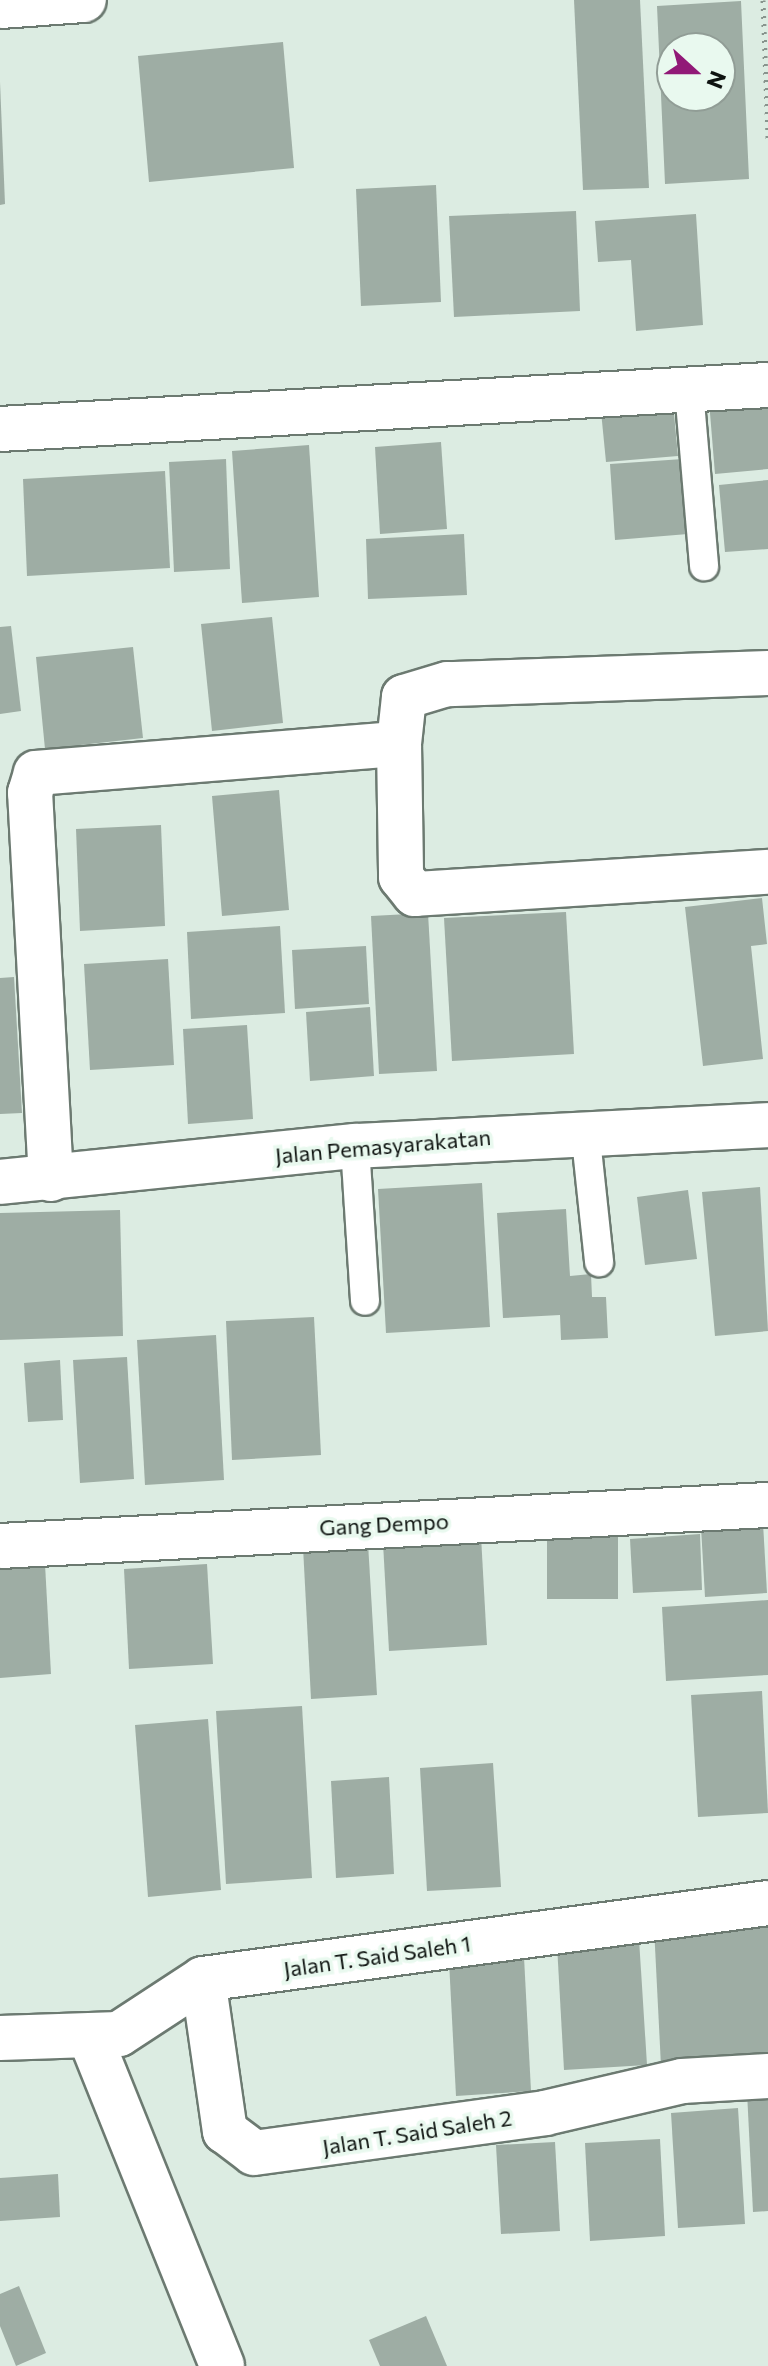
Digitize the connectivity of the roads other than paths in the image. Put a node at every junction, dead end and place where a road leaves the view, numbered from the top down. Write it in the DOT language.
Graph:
graph roads {
  1 [pos="84,0"];
  2 [pos="0,6"];
  3 [pos="768,385"];
  4 [pos="689,390"];
  5 [pos="0,429"];
  6 [pos="704,566"];
  7 [pos="768,673"];
  8 [pos="399,744"];
  9 [pos="768,872"];
  10 [pos="768,1125"];
  11 [pos="585,1130"];
  12 [pos="355,1146"];
  13 [pos="51,1179"];
  14 [pos="0,1182"];
  15 [pos="599,1262"];
  16 [pos="365,1301"];
  17 [pos="768,1505"];
  18 [pos="0,1546"];
  19 [pos="768,1903"];
  20 [pos="203,1979"];
  21 [pos="90,2037"];
  22 [pos="0,2038"];
  23 [pos="768,2076"];
  24 [pos="222,2366"];
  1 -- 2 [label="street"];
  3 -- 4 [label="street"];
  4 -- 5 [label="street"];
  4 -- 6 [label="lane"];
  7 -- 8 [label="street"];
  8 -- 9 [label="street"];
  8 -- 13 [label="street"];
  10 -- 11 [label="street, Jalan Pemasyarakatan"];
  11 -- 12 [label="street, Jalan Pemasyarakatan"];
  11 -- 15 [label="lane"];
  12 -- 13 [label="street, Jalan Pemasyarakatan"];
  12 -- 16 [label="lane"];
  13 -- 14 [label="street, Jalan Pemasyarakatan"];
  17 -- 18 [label="street, Gang Dempo"];
  19 -- 20 [label="street, Jalan T. Said Saleh 1"];
  20 -- 21 [label="street, Jalan T. Said Saleh 1"];
  20 -- 23 [label="street, Jalan T. Said Saleh 2"];
  21 -- 22 [label="street, Jalan T. Said Saleh 1"];
  21 -- 24 [label="street"];
}
